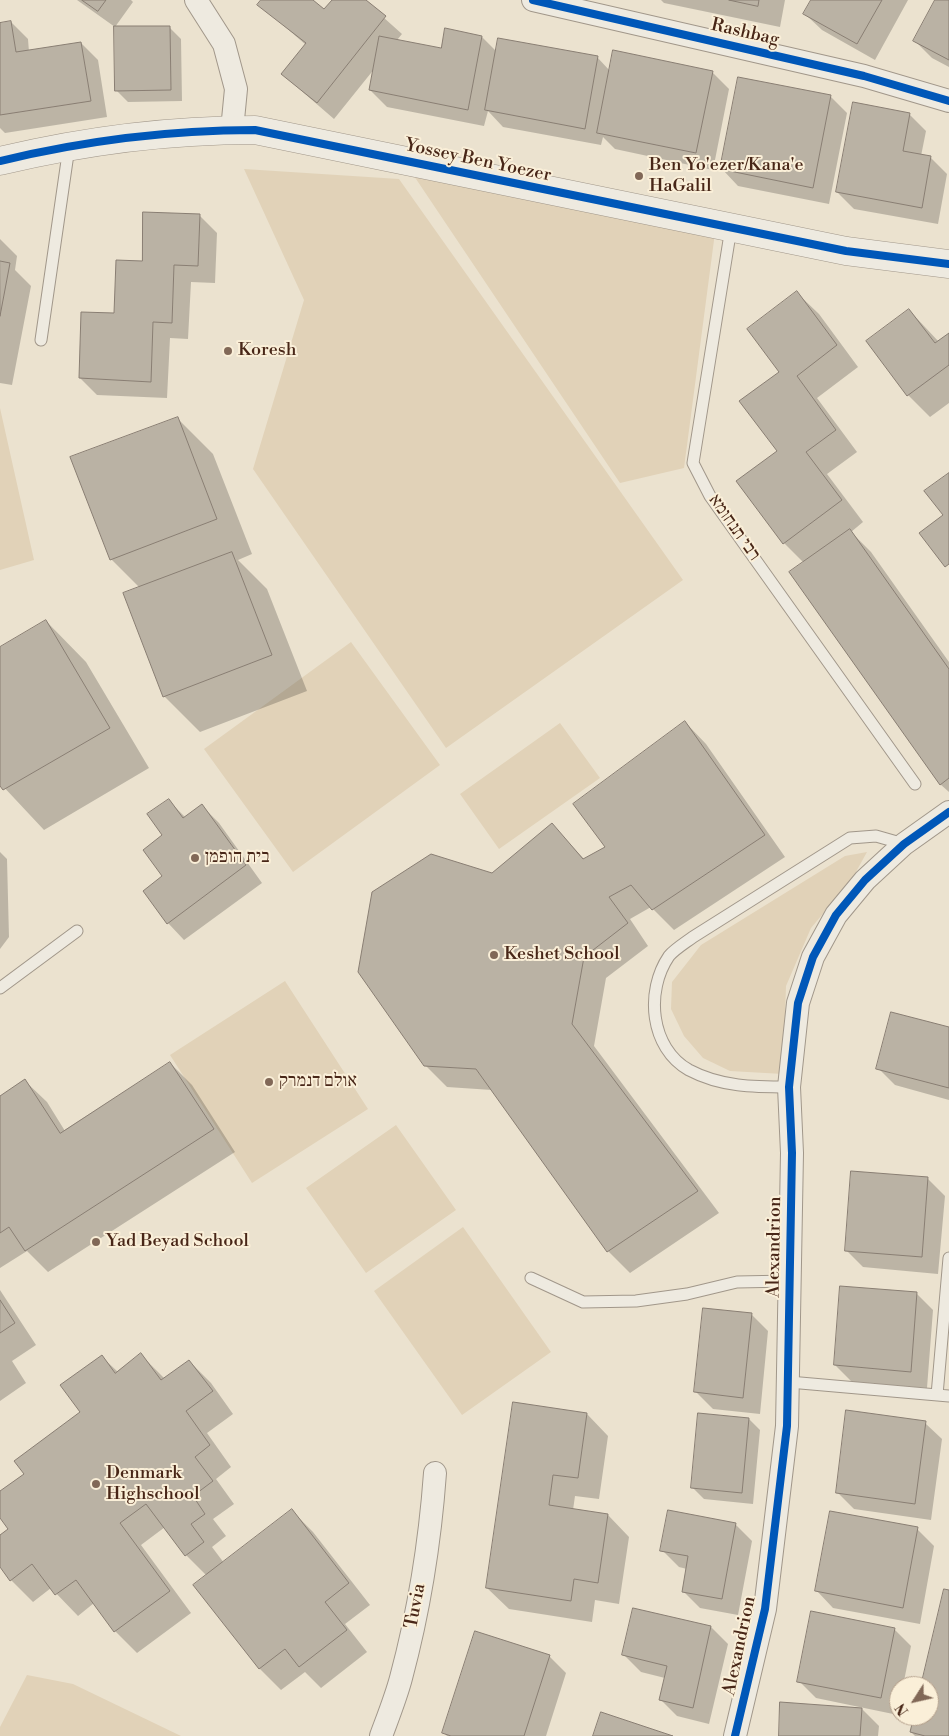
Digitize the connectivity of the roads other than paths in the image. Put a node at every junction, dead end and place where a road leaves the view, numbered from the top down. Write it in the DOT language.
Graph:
graph roads {
  1 [pos="196,0"];
  2 [pos="533,0"];
  3 [pos="949,101"];
  4 [pos="232,130"];
  5 [pos="69,147"];
  6 [pos="0,161"];
  7 [pos="732,228"];
  8 [pos="949,264"];
  9 [pos="41,340"];
  10 [pos="915,784"];
  11 [pos="949,812"];
  12 [pos="904,844"];
  13 [pos="77,931"];
  14 [pos="0,988"];
  15 [pos="790,1087"];
  16 [pos="949,1258"];
  17 [pos="530,1278"];
  18 [pos="789,1281"];
  19 [pos="789,1382"];
  20 [pos="937,1395"];
  21 [pos="949,1396"];
  22 [pos="435,1473"];
  23 [pos="381,1736"];
  24 [pos="735,1736"];
  1 -- 4 [label="street"];
  2 -- 3 [label="street, Rashbag"];
  4 -- 5 [label="street, Yossey Ben Yoezer"];
  4 -- 7 [label="street, Yossey Ben Yoezer"];
  5 -- 6 [label="street, Yossey Ben Yoezer"];
  5 -- 9 [label="lane"];
  7 -- 8 [label="street, Yossey Ben Yoezer"];
  7 -- 10 [label="lane, רבי תנחומא"];
  11 -- 12 [label="street, Alexandrion"];
  12 -- 15 [label="street, Alexandrion"];
  12 -- 15 [label="lane"];
  13 -- 14 [label="lane"];
  15 -- 18 [label="street, Alexandrion"];
  16 -- 20 [label="lane"];
  17 -- 18 [label="lane"];
  18 -- 19 [label="street, Alexandrion"];
  19 -- 20 [label="lane"];
  19 -- 24 [label="street, Alexandrion"];
  20 -- 21 [label="lane"];
  22 -- 23 [label="street, Tuvia"];
}
